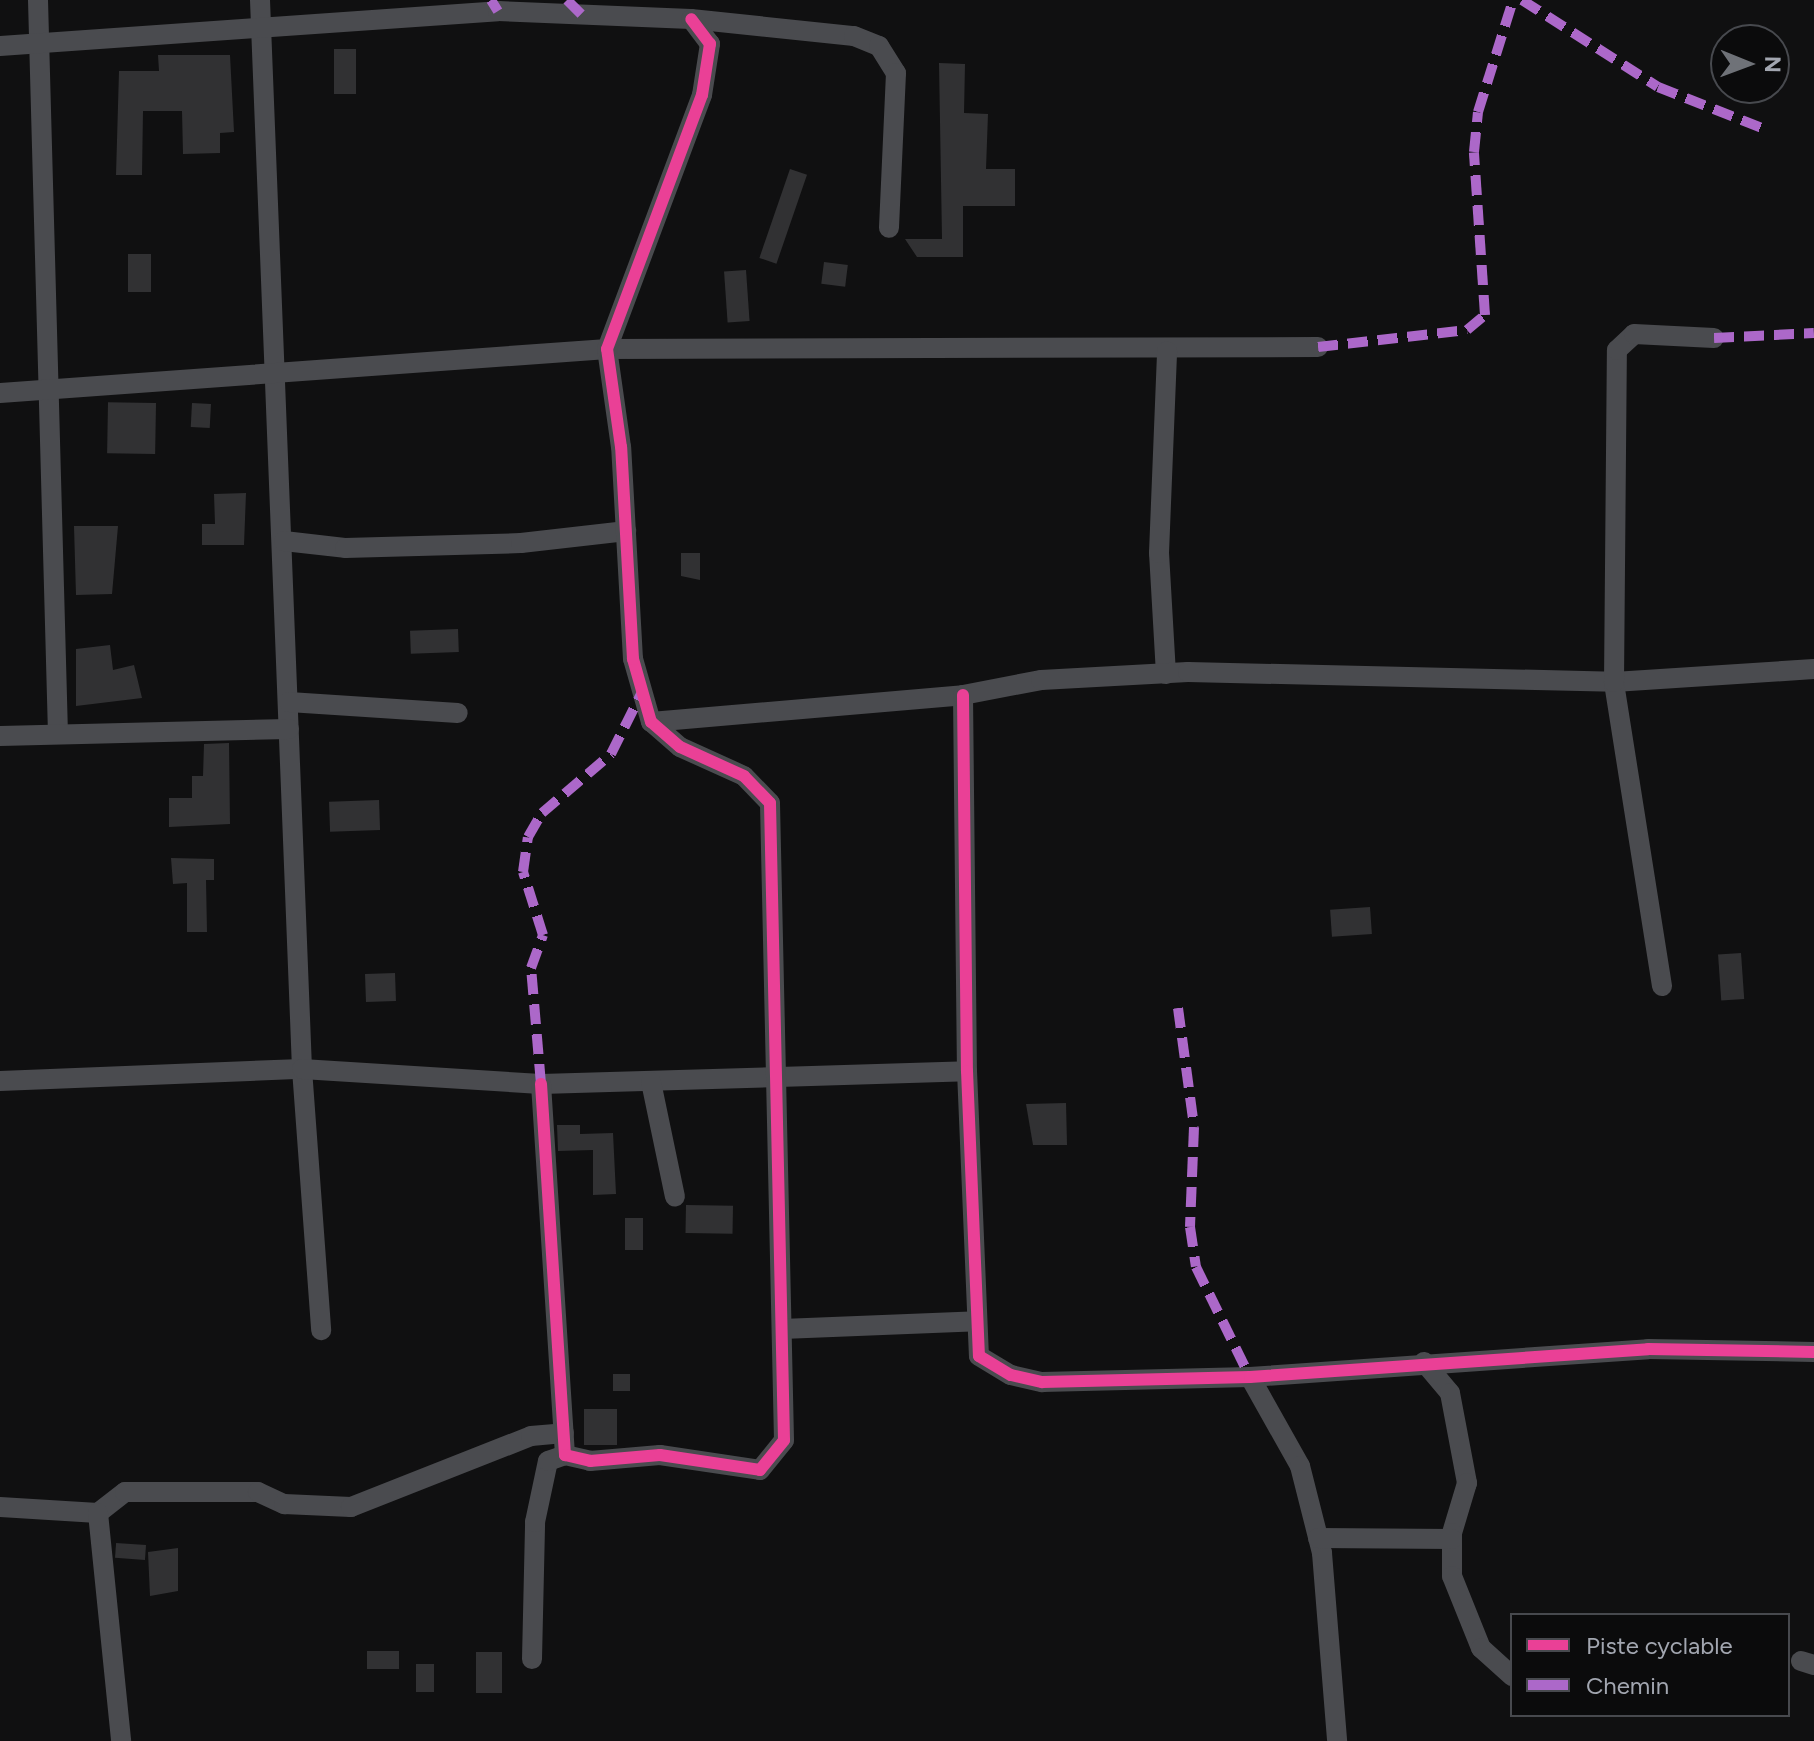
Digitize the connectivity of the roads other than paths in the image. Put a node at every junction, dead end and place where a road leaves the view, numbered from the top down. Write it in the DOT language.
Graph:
graph roads {
  1 [pos="38,0"];
  2 [pos="260,0"];
  3 [pos="691,19"];
  4 [pos="261,31"];
  5 [pos="41,45"];
  6 [pos="0,46"];
  7 [pos="889,228"];
  8 [pos="1714,338"];
  9 [pos="1318,347"];
  10 [pos="607,349"];
  11 [pos="1167,351"];
  12 [pos="277,373"];
  13 [pos="53,389"];
  14 [pos="0,393"];
  15 [pos="626,531"];
  16 [pos="284,541"];
  17 [pos="1814,669"];
  18 [pos="1166,674"];
  19 [pos="1614,682"];
  20 [pos="963,695"];
  21 [pos="289,702"];
  22 [pos="458,713"];
  23 [pos="651,722"];
  24 [pos="289,729"];
  25 [pos="58,733"];
  26 [pos="0,736"];
  27 [pos="1662,986"];
  28 [pos="302,1069"];
  29 [pos="967,1071"];
  30 [pos="775,1079"];
  31 [pos="0,1081"];
  32 [pos="651,1082"];
  33 [pos="541,1084"];
  34 [pos="675,1197"];
  35 [pos="977,1321"];
  36 [pos="782,1329"];
  37 [pos="321,1330"];
  38 [pos="1814,1352"];
  39 [pos="1424,1362"];
  40 [pos="1250,1377"];
  41 [pos="564,1433"];
  42 [pos="565,1455"];
  43 [pos="0,1507"];
  44 [pos="98,1513"];
  45 [pos="1318,1538"];
  46 [pos="1452,1539"];
  47 [pos="532,1659"];
  48 [pos="1510,1674"];
  49 [pos="121,1741"];
  50 [pos="1337,1741"];
  1 -- 5 [label="street"];
  2 -- 4 [label="street"];
  3 -- 4 [label="street"];
  3 -- 7 [label="street"];
  3 -- 10 [label="street"];
  4 -- 5 [label="street"];
  4 -- 12 [label="street"];
  5 -- 6 [label="street"];
  5 -- 13 [label="street"];
  8 -- 19 [label="street"];
  9 -- 11 [label="street"];
  10 -- 11 [label="street"];
  10 -- 12 [label="street"];
  10 -- 15 [label="street"];
  11 -- 18 [label="street"];
  12 -- 13 [label="street"];
  12 -- 16 [label="street"];
  13 -- 14 [label="street"];
  13 -- 25 [label="street"];
  15 -- 16 [label="street"];
  15 -- 23 [label="street"];
  16 -- 21 [label="street"];
  17 -- 19 [label="street"];
  18 -- 19 [label="street"];
  18 -- 20 [label="street"];
  19 -- 27 [label="street"];
  20 -- 23 [label="street"];
  20 -- 29 [label="street"];
  21 -- 22 [label="street"];
  21 -- 24 [label="street"];
  23 -- 30 [label="street"];
  24 -- 25 [label="street"];
  24 -- 28 [label="street"];
  25 -- 26 [label="street"];
  28 -- 31 [label="street"];
  28 -- 33 [label="street"];
  28 -- 37 [label="street"];
  29 -- 30 [label="street"];
  29 -- 35 [label="street"];
  30 -- 32 [label="street"];
  30 -- 36 [label="street"];
  32 -- 33 [label="street"];
  32 -- 34 [label="street"];
  33 -- 41 [label="street"];
  35 -- 36 [label="street"];
  35 -- 40 [label="street"];
  36 -- 42 [label="street"];
  38 -- 39 [label="street"];
  39 -- 40 [label="street"];
  39 -- 46 [label="street"];
  40 -- 45 [label="street"];
  41 -- 42 [label="street"];
  41 -- 44 [label="street"];
  42 -- 47 [label="street"];
  43 -- 44 [label="street"];
  44 -- 49 [label="street"];
  45 -- 46 [label="street"];
  45 -- 50 [label="street"];
  46 -- 48 [label="street"];
}
